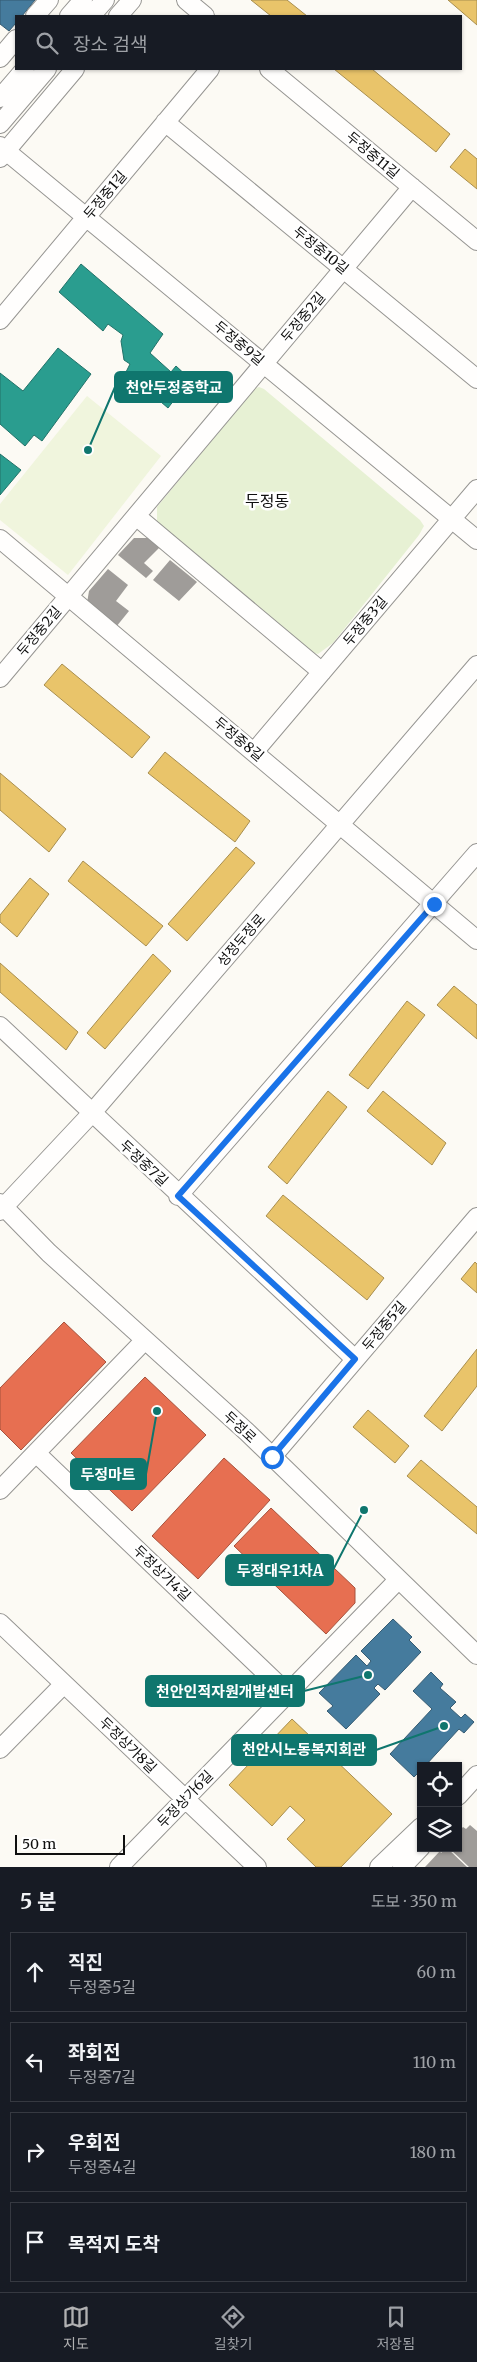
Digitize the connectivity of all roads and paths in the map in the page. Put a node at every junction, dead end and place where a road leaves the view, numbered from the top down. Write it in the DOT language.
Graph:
graph roads {
  1 [pos="49,0"];
  2 [pos="83,0"];
  3 [pos="105,0"];
  4 [pos="132,0"];
  5 [pos="186,0"];
  6 [pos="37,15"];
  7 [pos="70,15"];
  8 [pos="92,15"];
  9 [pos="119,15"];
  10 [pos="204,15"];
  11 [pos="15,40"];
  12 [pos="0,58"];
  13 [pos="24,70"];
  14 [pos="46,70"];
  15 [pos="74,70"];
  16 [pos="209,70"];
  17 [pos="270,70"];
  18 [pos="0,98"];
  19 [pos="165,122"];
  20 [pos="0,124"];
  21 [pos="2,152"];
  22 [pos="412,187"];
  23 [pos="86,217"];
  24 [pos="477,241"];
  25 [pos="344,269"];
  26 [pos="0,320"];
  27 [pos="264,364"];
  28 [pos="477,379"];
  29 [pos="477,489"];
  30 [pos="136,516"];
  31 [pos="452,519"];
  32 [pos="0,539"];
  33 [pos="477,540"];
  34 [pos="69,596"];
  35 [pos="477,665"];
  36 [pos="322,672"];
  37 [pos="0,678"];
  38 [pos="254,752"];
  39 [pos="341,825"];
  40 [pos="477,853"];
  41 [pos="434,904"];
  42 [pos="477,940"];
  43 [pos="0,1026"];
  44 [pos="91,1114"];
  45 [pos="178,1196"];
  46 [pos="1,1207"];
  47 [pos="477,1217"];
  48 [pos="144,1341"];
  49 [pos="355,1359"];
  50 [pos="36,1453"];
  51 [pos="272,1457"];
  52 [pos="0,1490"];
  53 [pos="398,1580"];
  54 [pos="0,1623"];
  55 [pos="477,1655"];
  56 [pos="64,1684"];
  57 [pos="288,1693"];
  58 [pos="0,1749"];
  59 [pos="477,1775"];
  60 [pos="462,1792"];
  61 [pos="185,1799"];
  62 [pos="417,1831"];
  63 [pos="417,1851"];
  64 [pos="119,1867"];
  65 [pos="257,1867"];
  66 [pos="380,1867"];
  67 [pos="402,1867"];
  1 -- 6 [label="street"];
  2 -- 7 [label="street"];
  3 -- 8 [label="street"];
  4 -- 9 [label="street"];
  5 -- 10 [label="street"];
  11 -- 12 [label="street"];
  13 -- 18 [label="street"];
  14 -- 20 [label="street"];
  15 -- 21 [label="street"];
  16 -- 19 [label="street, 두정중1길"];
  17 -- 22 [label="street, 두정중11길"];
  19 -- 23 [label="street, 두정중1길"];
  19 -- 25 [label="street, 두정중10길"];
  21 -- 23 [label="street, 두정중9길"];
  22 -- 24 [label="street, 두정중11길"];
  22 -- 25 [label="street, 두정중2길"];
  23 -- 26 [label="street, 두정중1길"];
  23 -- 27 [label="street, 두정중9길"];
  25 -- 27 [label="street, 두정중2길"];
  25 -- 28 [label="street, 두정중10길"];
  27 -- 30 [label="street, 두정중2길"];
  27 -- 31 [label="street, 두정중9길"];
  29 -- 31 [label="street, 두정중3길"];
  30 -- 34 [label="street, 두정중2길"];
  30 -- 36 [label="street"];
  31 -- 33 [label="street, 두정중9길"];
  31 -- 36 [label="street, 두정중3길"];
  32 -- 34 [label="street, 두정중8길"];
  34 -- 37 [label="street, 두정중2길"];
  34 -- 38 [label="street, 두정중8길"];
  35 -- 39 [label="street, 성정두정로"];
  36 -- 38 [label="street, 두정중3길"];
  38 -- 39 [label="street, 두정중8길"];
  39 -- 41 [label="street, 두정중8길"];
  39 -- 44 [label="street, 성정두정로"];
  40 -- 41 [label="street"];
  41 -- 42 [label="street, 두정중8길"];
  41 -- 45 [label="street"];
  43 -- 44 [label="street, 두정중7길"];
  44 -- 45 [label="street, 두정중7길"];
  44 -- 46 [label="street, 성정두정로"];
  45 -- 49 [label="street, 두정중7길"];
  46 -- 48 [label="street, 두정로"];
  47 -- 49 [label="street, 두정중5길"];
  48 -- 50 [label="street"];
  48 -- 51 [label="street, 두정로"];
  49 -- 51 [label="street, 두정중5길"];
  50 -- 52 [label="street"];
  50 -- 57 [label="street, 두정상가4길"];
  51 -- 53 [label="street, 두정로"];
  53 -- 55 [label="street, 두정로"];
  53 -- 57 [label="street, 두정상가6길"];
  54 -- 56 [label="street, 두정상가8길"];
  56 -- 58 [label="street"];
  56 -- 61 [label="street, 두정상가8길"];
  57 -- 61 [label="street, 두정상가6길"];
  59 -- 60 [label="street"];
  61 -- 64 [label="street, 두정상가6길"];
  61 -- 65 [label="street, 두정상가8길"];
  62 -- 66 [label="street"];
  63 -- 67 [label="street"];
}
